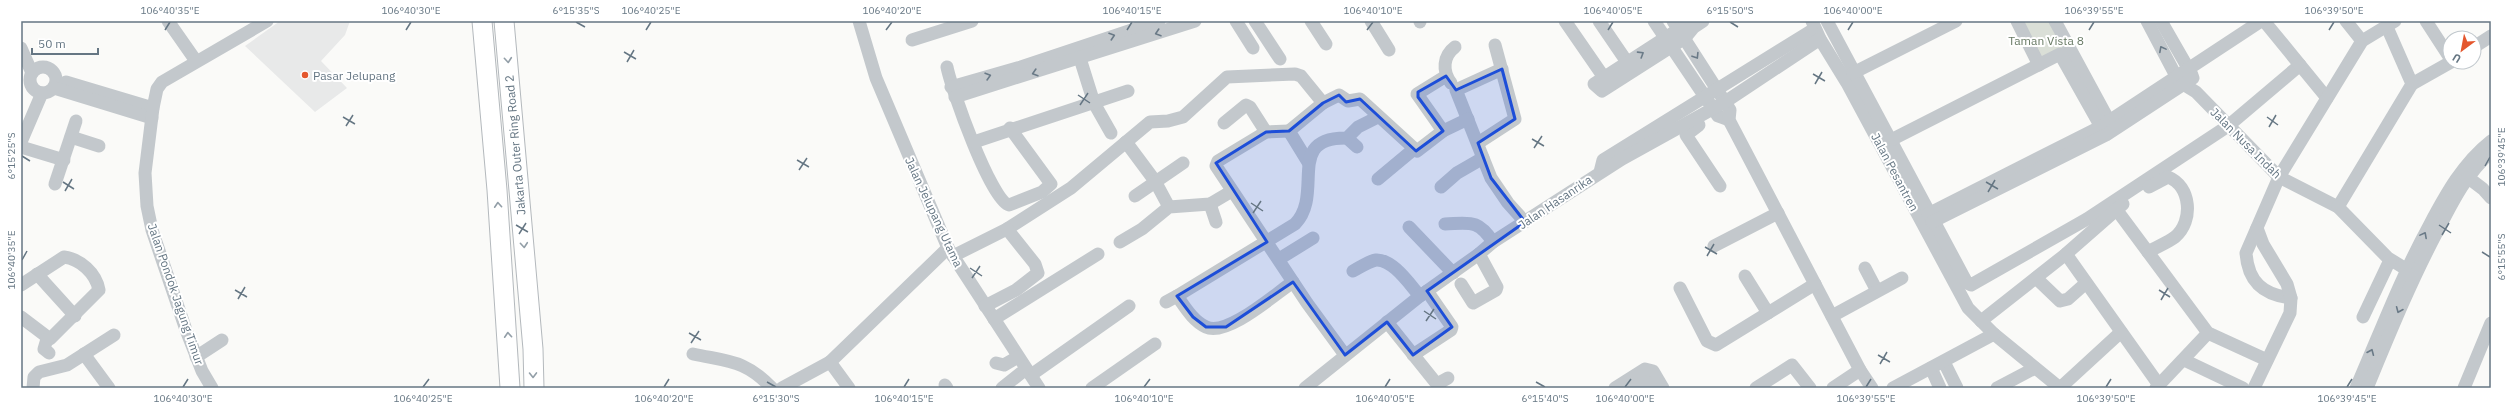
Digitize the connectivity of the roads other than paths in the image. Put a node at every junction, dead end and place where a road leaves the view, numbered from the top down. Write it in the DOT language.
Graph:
graph roads {
  1 [pos="168,21"];
  2 [pos="267,21"];
  3 [pos="482,21"];
  4 [pos="504,21"];
  5 [pos="972,21"];
  6 [pos="1159,21"];
  7 [pos="1195,21"];
  8 [pos="1236,21"];
  9 [pos="1255,21"];
  10 [pos="1311,21"];
  11 [pos="1371,21"];
  12 [pos="1566,21"];
  13 [pos="1599,21"];
  14 [pos="1654,21"];
  15 [pos="1827,21"];
  16 [pos="1956,21"];
  17 [pos="2017,21"];
  18 [pos="2055,21"];
  19 [pos="2147,21"];
  20 [pos="2162,21"];
  21 [pos="2262,21"];
  22 [pos="2346,21"];
  23 [pos="2426,21"];
  24 [pos="1699,24"];
  25 [pos="2391,24"];
  26 [pos="861,26"];
  27 [pos="1679,30"];
  28 [pos="1814,30"];
  29 [pos="2491,36"];
  30 [pos="912,40"];
  31 [pos="2362,41"];
  32 [pos="1668,42"];
  33 [pos="2482,42"];
  34 [pos="1326,44"];
  35 [pos="1495,45"];
  36 [pos="2442,46"];
  37 [pos="1455,47"];
  38 [pos="21,48"];
  39 [pos="1253,48"];
  40 [pos="1389,50"];
  41 [pos="1078,54"];
  42 [pos="1280,59"];
  43 [pos="196,61"];
  44 [pos="1627,62"];
  45 [pos="2039,65"];
  46 [pos="2300,65"];
  47 [pos="33,67"];
  48 [pos="947,67"];
  49 [pos="2442,67"];
  50 [pos="1502,69"];
  51 [pos="1853,73"];
  52 [pos="1446,76"];
  53 [pos="1603,76"];
  54 [pos="2185,77"];
  55 [pos="2412,84"];
  56 [pos="47,87"];
  57 [pos="1456,90"];
  58 [pos="1128,91"];
  59 [pos="953,92"];
  60 [pos="1711,93"];
  61 [pos="2327,98"];
  62 [pos="1094,103"];
  63 [pos="1323,103"];
  64 [pos="1723,111"];
  65 [pos="152,113"];
  66 [pos="1378,117"];
  67 [pos="1468,119"];
  68 [pos="76,121"];
  69 [pos="1224,123"];
  70 [pos="2228,126"];
  71 [pos="1010,128"];
  72 [pos="2107,128"];
  73 [pos="1289,131"];
  74 [pos="1444,131"];
  75 [pos="1266,132"];
  76 [pos="1110,133"];
  77 [pos="71,137"];
  78 [pos="1347,138"];
  79 [pos="1889,141"];
  80 [pos="2491,141"];
  81 [pos="21,142"];
  82 [pos="974,142"];
  83 [pos="1126,142"];
  84 [pos="1478,143"];
  85 [pos="99,146"];
  86 [pos="21,147"];
  87 [pos="1357,147"];
  88 [pos="1414,149"];
  89 [pos="2491,152"];
  90 [pos="1483,158"];
  91 [pos="64,160"];
  92 [pos="1308,162"];
  93 [pos="1183,163"];
  94 [pos="1600,172"];
  95 [pos="2464,175"];
  96 [pos="2279,177"];
  97 [pos="1378,179"];
  98 [pos="1155,181"];
  99 [pos="55,184"];
  100 [pos="1720,186"];
  101 [pos="1441,187"];
  102 [pos="1232,191"];
  103 [pos="1135,196"];
  104 [pos="2491,198"];
  105 [pos="1210,204"];
  106 [pos="1170,207"];
  107 [pos="2338,208"];
  108 [pos="2116,209"];
  109 [pos="1778,213"];
  110 [pos="1930,218"];
  111 [pos="1216,222"];
  112 [pos="1526,222"];
  113 [pos="1445,224"];
  114 [pos="1409,227"];
  115 [pos="2257,228"];
  116 [pos="1007,229"];
  117 [pos="1313,238"];
  118 [pos="1120,242"];
  119 [pos="1267,242"];
  120 [pos="1493,242"];
  121 [pos="1714,246"];
  122 [pos="950,252"];
  123 [pos="2148,252"];
  124 [pos="1098,254"];
  125 [pos="1479,254"];
  126 [pos="2066,254"];
  127 [pos="1279,259"];
  128 [pos="2390,260"];
  129 [pos="1865,268"];
  130 [pos="1353,271"];
  131 [pos="2410,272"];
  132 [pos="1453,273"];
  133 [pos="37,274"];
  134 [pos="1744,276"];
  135 [pos="1902,278"];
  136 [pos="2036,278"];
  137 [pos="1293,282"];
  138 [pos="2086,283"];
  139 [pos="1461,284"];
  140 [pos="1815,284"];
  141 [pos="21,285"];
  142 [pos="1680,288"];
  143 [pos="1877,291"];
  144 [pos="1423,294"];
  145 [pos="2291,298"];
  146 [pos="985,306"];
  147 [pos="1129,306"];
  148 [pos="1768,313"];
  149 [pos="75,316"];
  150 [pos="1832,316"];
  151 [pos="21,317"];
  152 [pos="1977,317"];
  153 [pos="2363,317"];
  154 [pos="994,319"];
  155 [pos="1387,322"];
  156 [pos="2491,323"];
  157 [pos="2121,332"];
  158 [pos="2208,333"];
  159 [pos="1994,334"];
  160 [pos="114,335"];
  161 [pos="48,339"];
  162 [pos="222,340"];
  163 [pos="1154,344"];
  164 [pos="49,354"];
  165 [pos="84,354"];
  166 [pos="693,354"];
  167 [pos="1345,355"];
  168 [pos="1413,355"];
  169 [pos="1018,356"];
  170 [pos="196,357"];
  171 [pos="2184,360"];
  172 [pos="2267,360"];
  173 [pos="830,362"];
  174 [pos="1944,362"];
  175 [pos="996,363"];
  176 [pos="1931,368"];
  177 [pos="2035,368"];
  178 [pos="1860,370"];
  179 [pos="1029,372"];
  180 [pos="1650,380"];
  181 [pos="1442,383"];
  182 [pos="2157,386"];
  183 [pos="1867,387"];
  184 [pos="33,388"];
  185 [pos="109,388"];
  186 [pos="212,388"];
  187 [pos="510,388"];
  188 [pos="534,388"];
  189 [pos="772,388"];
  190 [pos="782,388"];
  191 [pos="849,388"];
  192 [pos="1002,388"];
  193 [pos="1039,388"];
  194 [pos="1092,388"];
  195 [pos="1305,388"];
  196 [pos="1615,388"];
  197 [pos="1633,388"];
  198 [pos="1663,388"];
  199 [pos="1756,388"];
  200 [pos="1810,388"];
  201 [pos="1832,388"];
  202 [pos="1893,388"];
  203 [pos="1940,388"];
  204 [pos="1957,388"];
  205 [pos="1997,388"];
  206 [pos="2060,388"];
  207 [pos="2243,388"];
  208 [pos="2254,388"];
  209 [pos="2356,388"];
  210 [pos="2367,388"];
  211 [pos="2464,388"];
  1 -- 43 [label="street"];
  2 -- 43 [label="street, Jalan Pondok Jagung Timur"];
  187 -- 3 [label="highway, Jakarta Outer Ring Road 2, one-way"];
  4 -- 188 [label="highway, Jakarta Outer Ring Road 2, one-way"];
  5 -- 30 [label="street"];
  41 -- 6 [label="street, one-way"];
  7 -- 41 [label="street, one-way"];
  8 -- 39 [label="street"];
  9 -- 42 [label="street"];
  10 -- 34 [label="street"];
  11 -- 40 [label="street"];
  12 -- 53 [label="street"];
  13 -- 44 [label="street"];
  14 -- 32 [label="street"];
  15 -- 51 [label="street"];
  16 -- 51 [label="street"];
  17 -- 45 [label="street"];
  18 -- 72 [label="street"];
  54 -- 19 [label="street, one-way"];
  20 -- 54 [label="street"];
  21 -- 46 [label="street"];
  21 -- 54 [label="street"];
  22 -- 31 [label="street"];
  23 -- 36 [label="street"];
  24 -- 27 [label="street"];
  25 -- 31 [label="street"];
  25 -- 55 [label="street"];
  26 -- 122 [label="street, Jalan Jelupang Utama"];
  27 -- 32 [label="street"];
  27 -- 60 [label="street, one-way"];
  28 -- 60 [label="street"];
  28 -- 64 [label="street, Jalan Hasanrika"];
  28 -- 152 [label="street, Jalan Pesantren"];
  29 -- 33 [label="street"];
  31 -- 61 [label="street"];
  44 -- 32 [label="street, one-way"];
  32 -- 53 [label="street"];
  32 -- 60 [label="street"];
  35 -- 50 [label="street"];
  37 -- 52 [label="street"];
  38 -- 47 [label="street"];
  41 -- 59 [label="street"];
  41 -- 62 [label="street"];
  43 -- 65 [label="street, Jalan Pondok Jagung Timur"];
  44 -- 53 [label="street"];
  45 -- 72 [label="street"];
  45 -- 79 [label="street"];
  46 -- 61 [label="street"];
  46 -- 70 [label="street"];
  47 -- 56 [label="street"];
  47 -- 56 [label="street"];
  48 -- 59 [label="street"];
  49 -- 55 [label="street"];
  50 -- 57 [label="street"];
  50 -- 84 [label="street"];
  51 -- 79 [label="street"];
  52 -- 57 [label="street"];
  52 -- 74 [label="street"];
  54 -- 70 [label="street, Jalan Nusa Indah"];
  54 -- 72 [label="street"];
  55 -- 107 [label="street"];
  56 -- 65 [label="street"];
  56 -- 81 [label="street"];
  57 -- 67 [label="street"];
  58 -- 62 [label="street"];
  59 -- 82 [label="street"];
  60 -- 64 [label="street"];
  60 -- 94 [label="street"];
  61 -- 96 [label="street"];
  62 -- 71 [label="street"];
  62 -- 76 [label="street"];
  63 -- 66 [label="street"];
  63 -- 73 [label="street"];
  63 -- 83 [label="street"];
  64 -- 94 [label="street, Jalan Hasanrika"];
  64 -- 100 [label="street"];
  64 -- 109 [label="street"];
  65 -- 170 [label="street, Jalan Pondok Jagung Timur"];
  66 -- 78 [label="street"];
  66 -- 88 [label="street"];
  67 -- 74 [label="street"];
  67 -- 84 [label="street"];
  68 -- 77 [label="street"];
  69 -- 75 [label="street"];
  70 -- 96 [label="street, Jalan Nusa Indah"];
  70 -- 110 [label="street"];
  71 -- 82 [label="street"];
  71 -- 82 [label="street"];
  72 -- 110 [label="street"];
  73 -- 75 [label="street"];
  73 -- 92 [label="street"];
  74 -- 88 [label="street"];
  75 -- 102 [label="street"];
  77 -- 85 [label="street"];
  77 -- 91 [label="street"];
  78 -- 87 [label="street"];
  78 -- 92 [label="street"];
  79 -- 110 [label="street"];
  80 -- 95 [label="street"];
  83 -- 98 [label="street"];
  83 -- 116 [label="street"];
  84 -- 90 [label="street"];
  86 -- 91 [label="street"];
  88 -- 97 [label="street"];
  89 -- 95 [label="street"];
  90 -- 101 [label="street"];
  90 -- 112 [label="street"];
  91 -- 99 [label="street"];
  92 -- 119 [label="street"];
  93 -- 98 [label="street"];
  94 -- 112 [label="street, Jalan Hasanrika"];
  95 -- 104 [label="street"];
  95 -- 131 [label="street"];
  96 -- 107 [label="street, Jalan Nusa Indah"];
  96 -- 115 [label="street"];
  98 -- 103 [label="street"];
  98 -- 106 [label="street"];
  102 -- 105 [label="street"];
  102 -- 119 [label="street"];
  105 -- 106 [label="street"];
  105 -- 111 [label="street"];
  106 -- 118 [label="street"];
  107 -- 128 [label="street, Jalan Nusa Indah"];
  108 -- 123 [label="street"];
  108 -- 123 [label="street"];
  108 -- 126 [label="street"];
  109 -- 121 [label="street"];
  109 -- 140 [label="street"];
  112 -- 120 [label="street, Jalan Hasanrika"];
  113 -- 120 [label="street"];
  114 -- 132 [label="street"];
  115 -- 145 [label="street"];
  115 -- 145 [label="street"];
  116 -- 122 [label="street"];
  116 -- 146 [label="street"];
  117 -- 127 [label="street"];
  119 -- 127 [label="street"];
  119 -- 137 [label="street"];
  120 -- 125 [label="street, Jalan Hasanrika"];
  122 -- 146 [label="street, Jalan Jelupang Utama"];
  122 -- 173 [label="street"];
  123 -- 158 [label="street"];
  124 -- 154 [label="street"];
  125 -- 132 [label="street, Jalan Hasanrika"];
  125 -- 139 [label="street"];
  126 -- 136 [label="street"];
  126 -- 138 [label="street"];
  127 -- 137 [label="street"];
  128 -- 131 [label="street, Jalan Nusa Indah"];
  128 -- 153 [label="street"];
  129 -- 143 [label="street"];
  130 -- 144 [label="street"];
  209 -- 131 [label="street, one-way"];
  131 -- 210 [label="street, one-way"];
  132 -- 144 [label="street, Jalan Hasanrika"];
  133 -- 141 [label="street"];
  133 -- 149 [label="street"];
  133 -- 149 [label="street"];
  134 -- 148 [label="street"];
  135 -- 143 [label="street"];
  136 -- 138 [label="street"];
  136 -- 152 [label="street"];
  137 -- 167 [label="street"];
  138 -- 157 [label="street"];
  140 -- 148 [label="street"];
  140 -- 150 [label="street"];
  142 -- 148 [label="street"];
  143 -- 150 [label="street"];
  144 -- 155 [label="street, Jalan Hasanrika"];
  144 -- 168 [label="street"];
  145 -- 172 [label="street"];
  146 -- 154 [label="street, Jalan Jelupang Utama"];
  147 -- 179 [label="street"];
  149 -- 161 [label="street"];
  150 -- 178 [label="street"];
  151 -- 161 [label="street"];
  152 -- 159 [label="street"];
  154 -- 169 [label="street, Jalan Jelupang Utama"];
  155 -- 167 [label="street, Jalan Hasanrika"];
  155 -- 168 [label="street"];
  156 -- 211 [label="street"];
  157 -- 182 [label="street"];
  157 -- 206 [label="street"];
  158 -- 171 [label="street"];
  158 -- 172 [label="street"];
  159 -- 174 [label="street"];
  159 -- 177 [label="street"];
  160 -- 165 [label="street"];
  161 -- 164 [label="street"];
  162 -- 170 [label="street"];
  163 -- 194 [label="street"];
  165 -- 184 [label="street"];
  165 -- 185 [label="street"];
  166 -- 189 [label="street"];
  167 -- 195 [label="street, Jalan Hasanrika"];
  168 -- 181 [label="street"];
  169 -- 175 [label="street"];
  169 -- 179 [label="street, Jalan Jelupang Utama"];
  170 -- 186 [label="street, Jalan Pondok Jagung Timur"];
  171 -- 182 [label="street"];
  171 -- 207 [label="street"];
  172 -- 208 [label="street"];
  173 -- 190 [label="street"];
  173 -- 191 [label="street"];
  174 -- 176 [label="street"];
  174 -- 204 [label="street"];
  176 -- 202 [label="street"];
  176 -- 203 [label="street"];
  177 -- 205 [label="street"];
  177 -- 206 [label="street"];
  178 -- 183 [label="street"];
  178 -- 201 [label="street"];
  179 -- 192 [label="street"];
  179 -- 193 [label="street, Jalan Jelupang Utama"];
  180 -- 196 [label="street"];
  180 -- 197 [label="street"];
  180 -- 198 [label="street"];
  199 -- 200 [label="street"];
}
